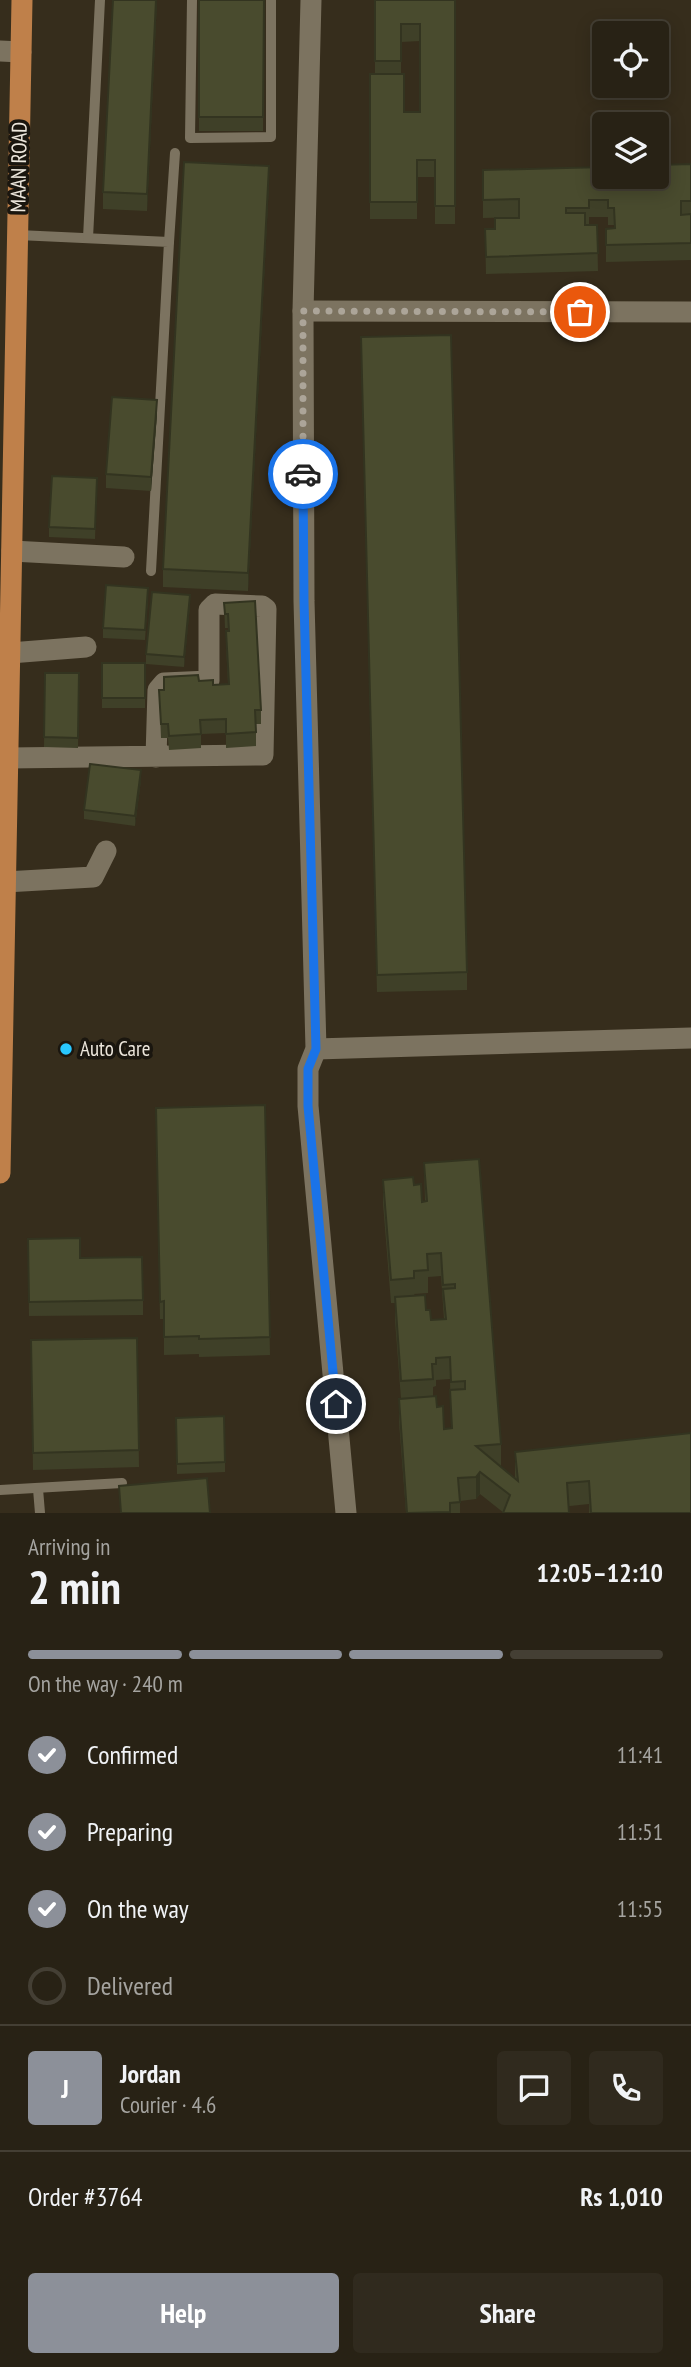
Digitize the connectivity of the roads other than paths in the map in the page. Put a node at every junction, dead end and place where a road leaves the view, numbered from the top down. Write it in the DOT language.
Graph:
graph roads {
  1 [pos="22,0"];
  2 [pos="100,0"];
  3 [pos="192,0"];
  4 [pos="271,0"];
  5 [pos="311,0"];
  6 [pos="0,51"];
  7 [pos="22,52"];
  8 [pos="175,153"];
  9 [pos="18,235"];
  10 [pos="88,238"];
  11 [pos="169,242"];
  12 [pos="303,311"];
  13 [pos="691,312"];
  14 [pos="8,388"];
  15 [pos="12,551"];
  16 [pos="124,557"];
  17 [pos="151,571"];
  18 [pos="86,647"];
  19 [pos="10,653"];
  20 [pos="156,757"];
  21 [pos="8,758"];
  22 [pos="106,851"];
  23 [pos="5,882"];
  24 [pos="691,1038"];
  25 [pos="316,1049"];
  26 [pos="0,1173"];
  27 [pos="122,1483"];
  28 [pos="38,1489"];
  29 [pos="0,1490"];
  30 [pos="40,1513"];
  31 [pos="346,1513"];
  1 -- 7 [label="main road, MAAN ROAD"];
  2 -- 10 [label="lane"];
  3 -- 4 [label="lane"];
  5 -- 12 [label="street"];
  6 -- 7 [label="street"];
  7 -- 9 [label="main road, MAAN ROAD"];
  8 -- 11 [label="lane"];
  9 -- 10 [label="lane"];
  9 -- 14 [label="main road, MAAN ROAD"];
  10 -- 11 [label="lane"];
  11 -- 17 [label="lane"];
  12 -- 13 [label="street"];
  12 -- 25 [label="street"];
  14 -- 15 [label="main road, MAAN ROAD"];
  15 -- 16 [label="street"];
  15 -- 19 [label="main road, MAAN ROAD"];
  18 -- 19 [label="street"];
  19 -- 21 [label="main road, MAAN ROAD"];
  20 -- 20 [label="street"];
  20 -- 21 [label="street"];
  21 -- 23 [label="main road, MAAN ROAD"];
  22 -- 23 [label="street"];
  23 -- 26 [label="main road, MAAN ROAD"];
  24 -- 25 [label="street"];
  25 -- 31 [label="street"];
  27 -- 28 [label="lane"];
  28 -- 29 [label="lane"];
  28 -- 30 [label="lane"];
}
